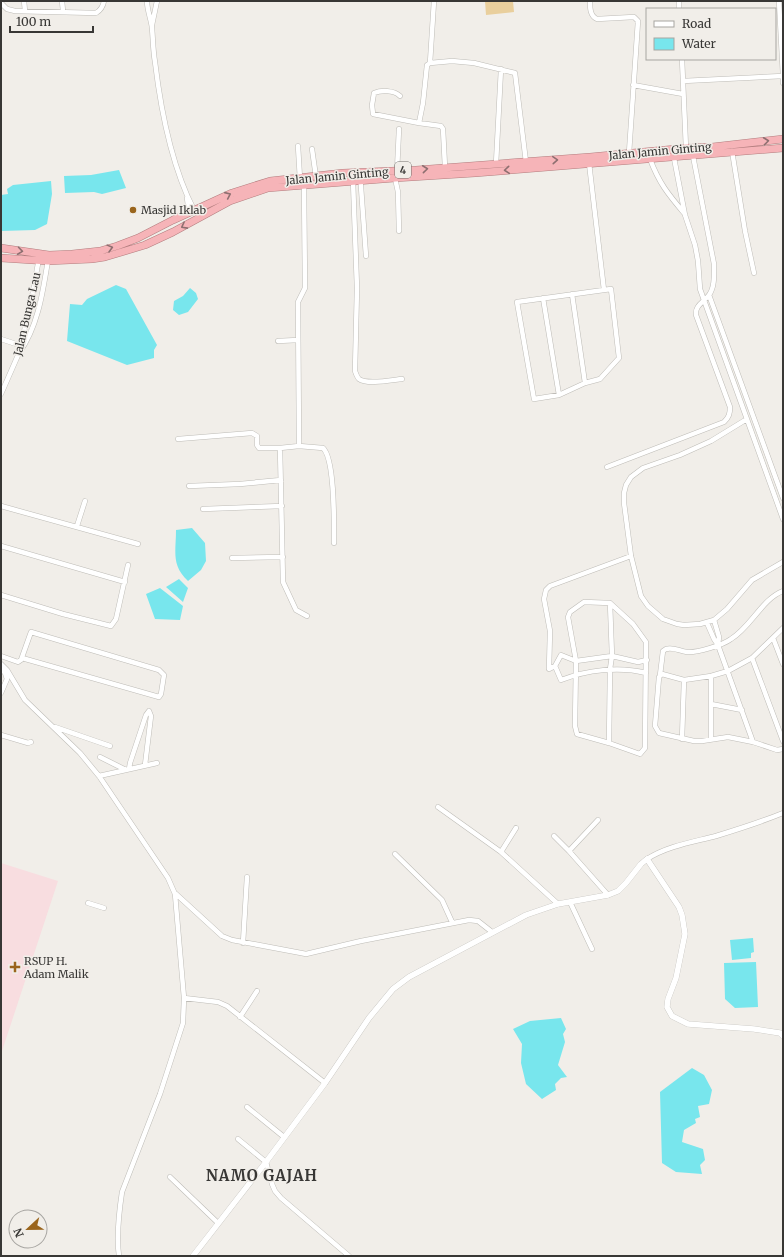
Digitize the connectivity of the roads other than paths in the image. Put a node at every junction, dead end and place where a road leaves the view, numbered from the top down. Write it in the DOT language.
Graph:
graph roads {
  1 [pos="24,1"];
  2 [pos="62,1"];
  3 [pos="104,1"];
  4 [pos="147,1"];
  5 [pos="157,1"];
  6 [pos="434,1"];
  7 [pos="590,1"];
  8 [pos="779,1"];
  9 [pos="1,3"];
  10 [pos="25,11"];
  11 [pos="63,11"];
  12 [pos="152,26"];
  13 [pos="682,60"];
  14 [pos="430,63"];
  15 [pos="501,69"];
  16 [pos="783,76"];
  17 [pos="683,81"];
  18 [pos="783,83"];
  19 [pos="633,85"];
  20 [pos="683,94"];
  21 [pos="400,96"];
  22 [pos="420,123"];
  23 [pos="399,129"];
  24 [pos="783,139"];
  25 [pos="298,146"];
  26 [pos="686,148"];
  27 [pos="783,148"];
  28 [pos="312,149"];
  29 [pos="732,152"];
  30 [pos="629,153"];
  31 [pos="693,156"];
  32 [pos="674,158"];
  33 [pos="650,159"];
  34 [pos="526,162"];
  35 [pos="589,163"];
  36 [pos="496,164"];
  37 [pos="445,167"];
  38 [pos="360,173"];
  39 [pos="396,174"];
  40 [pos="316,177"];
  41 [pos="357,181"];
  42 [pos="302,182"];
  43 [pos="192,211"];
  44 [pos="685,215"];
  45 [pos="399,231"];
  46 [pos="1,248"];
  47 [pos="366,256"];
  48 [pos="39,257"];
  49 [pos="1,258"];
  50 [pos="49,258"];
  51 [pos="754,273"];
  52 [pos="604,290"];
  53 [pos="572,294"];
  54 [pos="709,295"];
  55 [pos="543,298"];
  56 [pos="703,300"];
  57 [pos="1,339"];
  58 [pos="298,340"];
  59 [pos="278,341"];
  60 [pos="22,346"];
  61 [pos="402,379"];
  62 [pos="585,383"];
  63 [pos="1,394"];
  64 [pos="559,395"];
  65 [pos="747,419"];
  66 [pos="178,439"];
  67 [pos="299,446"];
  68 [pos="280,448"];
  69 [pos="607,467"];
  70 [pos="281,480"];
  71 [pos="189,486"];
  72 [pos="783,498"];
  73 [pos="85,501"];
  74 [pos="1,506"];
  75 [pos="282,506"];
  76 [pos="203,509"];
  77 [pos="783,519"];
  78 [pos="77,526"];
  79 [pos="334,543"];
  80 [pos="138,544"];
  81 [pos="1,546"];
  82 [pos="631,556"];
  83 [pos="282,557"];
  84 [pos="232,558"];
  85 [pos="783,562"];
  86 [pos="128,565"];
  87 [pos="125,582"];
  88 [pos="783,591"];
  89 [pos="1,595"];
  90 [pos="610,603"];
  91 [pos="307,616"];
  92 [pos="714,620"];
  93 [pos="707,623"];
  94 [pos="783,628"];
  95 [pos="774,638"];
  96 [pos="718,644"];
  97 [pos="1,656"];
  98 [pos="612,656"];
  99 [pos="22,658"];
  100 [pos="752,658"];
  101 [pos="647,660"];
  102 [pos="576,661"];
  103 [pos="1,664"];
  104 [pos="783,664"];
  105 [pos="555,666"];
  106 [pos="1,669"];
  107 [pos="610,669"];
  108 [pos="728,671"];
  109 [pos="646,673"];
  110 [pos="575,674"];
  111 [pos="660,675"];
  112 [pos="711,676"];
  113 [pos="684,680"];
  114 [pos="1,693"];
  115 [pos="710,704"];
  116 [pos="742,710"];
  117 [pos="53,726"];
  118 [pos="1,735"];
  119 [pos="682,739"];
  120 [pos="711,739"];
  121 [pos="31,742"];
  122 [pos="753,742"];
  123 [pos="783,742"];
  124 [pos="609,743"];
  125 [pos="110,746"];
  126 [pos="783,749"];
  127 [pos="100,757"];
  128 [pos="157,763"];
  129 [pos="145,765"];
  130 [pos="128,770"];
  131 [pos="99,776"];
  132 [pos="438,807"];
  133 [pos="783,814"];
  134 [pos="598,820"];
  135 [pos="516,828"];
  136 [pos="554,836"];
  137 [pos="569,851"];
  138 [pos="501,852"];
  139 [pos="395,854"];
  140 [pos="647,859"];
  141 [pos="247,878"];
  142 [pos="175,894"];
  143 [pos="608,895"];
  144 [pos="570,902"];
  145 [pos="88,903"];
  146 [pos="558,904"];
  147 [pos="104,908"];
  148 [pos="452,922"];
  149 [pos="492,932"];
  150 [pos="243,942"];
  151 [pos="592,948"];
  152 [pos="257,991"];
  153 [pos="184,998"];
  154 [pos="240,1017"];
  155 [pos="783,1036"];
  156 [pos="325,1083"];
  157 [pos="247,1107"];
  158 [pos="284,1137"];
  159 [pos="238,1139"];
  160 [pos="266,1162"];
  161 [pos="170,1177"];
  162 [pos="218,1223"];
  163 [pos="119,1256"];
  164 [pos="193,1256"];
  165 [pos="349,1256"];
  1 -- 10 [label="street"];
  2 -- 11 [label="street"];
  3 -- 11 [label="street"];
  4 -- 12 [label="street"];
  5 -- 12 [label="street"];
  6 -- 14 [label="street"];
  7 -- 19 [label="street"];
  8 -- 16 [label="street"];
  9 -- 10 [label="street"];
  10 -- 11 [label="street"];
  12 -- 43 [label="street"];
  13 -- 17 [label="street"];
  14 -- 15 [label="street"];
  14 -- 22 [label="street"];
  15 -- 34 [label="street"];
  15 -- 36 [label="street"];
  16 -- 17 [label="street"];
  16 -- 18 [label="street"];
  17 -- 20 [label="street"];
  19 -- 20 [label="street"];
  19 -- 30 [label="street"];
  20 -- 26 [label="street"];
  21 -- 22 [label="street"];
  22 -- 37 [label="street"];
  23 -- 39 [label="street"];
  26 -- 24 [label="highway, Jalan Jamin Ginting / 4, one-way"];
  25 -- 42 [label="street"];
  26 -- 30 [label="highway, Jalan Jamin Ginting / 4"];
  27 -- 29 [label="highway, Jalan Jamin Ginting / 4"];
  28 -- 40 [label="street"];
  29 -- 31 [label="highway, Jalan Jamin Ginting / 4"];
  29 -- 51 [label="street"];
  34 -- 30 [label="highway, Jalan Jamin Ginting / 4, one-way"];
  31 -- 32 [label="highway, Jalan Jamin Ginting / 4"];
  31 -- 54 [label="street"];
  32 -- 33 [label="highway, Jalan Jamin Ginting / 4"];
  32 -- 44 [label="street"];
  33 -- 35 [label="highway, Jalan Jamin Ginting / 4"];
  33 -- 44 [label="street"];
  34 -- 36 [label="highway, Jalan Jamin Ginting / 4"];
  35 -- 39 [label="highway, Jalan Jamin Ginting / 4, one-way"];
  35 -- 52 [label="street"];
  36 -- 37 [label="highway, Jalan Jamin Ginting / 4"];
  39 -- 37 [label="highway, Jalan Jamin Ginting / 4, one-way"];
  38 -- 39 [label="highway, Jalan Jamin Ginting / 4"];
  38 -- 40 [label="highway, Jalan Jamin Ginting / 4"];
  38 -- 41 [label="street"];
  39 -- 41 [label="highway, Jalan Jamin Ginting / 4"];
  39 -- 45 [label="street"];
  40 -- 42 [label="highway, Jalan Jamin Ginting / 4"];
  41 -- 42 [label="highway, Jalan Jamin Ginting / 4"];
  41 -- 47 [label="street"];
  41 -- 61 [label="street"];
  43 -- 42 [label="highway, Jalan Jamin Ginting / 4, one-way"];
  42 -- 50 [label="highway, Jalan Jamin Ginting / 4, one-way"];
  42 -- 58 [label="street"];
  50 -- 43 [label="highway, Jalan Jamin Ginting / 4, one-way"];
  44 -- 56 [label="street"];
  46 -- 48 [label="highway, Jalan Jamin Ginting / 4, one-way"];
  48 -- 49 [label="highway, Jalan Jamin Ginting / 4"];
  48 -- 50 [label="highway, Jalan Jamin Ginting / 4"];
  48 -- 60 [label="street, Jalan Bunga Lau"];
  50 -- 60 [label="street"];
  52 -- 53 [label="street"];
  52 -- 62 [label="street"];
  53 -- 55 [label="street"];
  53 -- 62 [label="street"];
  54 -- 56 [label="street"];
  54 -- 72 [label="street"];
  55 -- 64 [label="street"];
  55 -- 64 [label="street"];
  56 -- 65 [label="street"];
  56 -- 69 [label="street"];
  57 -- 60 [label="street"];
  58 -- 59 [label="street"];
  58 -- 67 [label="street"];
  60 -- 63 [label="street, Jalan Bunga Lau"];
  62 -- 64 [label="street"];
  65 -- 77 [label="street"];
  65 -- 82 [label="street"];
  66 -- 68 [label="street"];
  67 -- 68 [label="street"];
  67 -- 79 [label="street"];
  68 -- 70 [label="street"];
  70 -- 71 [label="street"];
  70 -- 75 [label="street"];
  73 -- 78 [label="street"];
  74 -- 78 [label="street"];
  75 -- 76 [label="street"];
  75 -- 83 [label="street"];
  78 -- 80 [label="street"];
  81 -- 87 [label="street"];
  82 -- 93 [label="street"];
  82 -- 105 [label="street"];
  83 -- 84 [label="street"];
  83 -- 91 [label="street"];
  85 -- 92 [label="street"];
  86 -- 87 [label="street"];
  87 -- 89 [label="street"];
  88 -- 96 [label="street"];
  90 -- 98 [label="street"];
  90 -- 101 [label="street"];
  90 -- 102 [label="street"];
  92 -- 93 [label="street"];
  92 -- 96 [label="street"];
  93 -- 96 [label="street"];
  94 -- 95 [label="street"];
  95 -- 100 [label="street"];
  95 -- 104 [label="street"];
  96 -- 108 [label="street"];
  96 -- 111 [label="street"];
  97 -- 99 [label="street"];
  98 -- 101 [label="street"];
  98 -- 102 [label="street"];
  98 -- 107 [label="street"];
  99 -- 99 [label="street"];
  100 -- 108 [label="street"];
  100 -- 123 [label="street"];
  101 -- 109 [label="street"];
  102 -- 105 [label="street"];
  102 -- 110 [label="street"];
  103 -- 117 [label="street"];
  105 -- 110 [label="street"];
  106 -- 114 [label="street"];
  107 -- 109 [label="street"];
  107 -- 110 [label="street"];
  107 -- 124 [label="street"];
  108 -- 112 [label="street"];
  108 -- 116 [label="street"];
  109 -- 124 [label="street"];
  110 -- 124 [label="street"];
  111 -- 113 [label="street"];
  111 -- 119 [label="street"];
  112 -- 113 [label="street"];
  112 -- 115 [label="street"];
  113 -- 119 [label="street"];
  115 -- 116 [label="street"];
  115 -- 120 [label="street"];
  116 -- 122 [label="street"];
  117 -- 125 [label="street"];
  117 -- 131 [label="street"];
  118 -- 121 [label="street"];
  119 -- 120 [label="street"];
  120 -- 122 [label="street"];
  122 -- 126 [label="street"];
  127 -- 130 [label="street"];
  128 -- 129 [label="street"];
  129 -- 130 [label="street"];
  129 -- 130 [label="street"];
  130 -- 131 [label="street"];
  131 -- 142 [label="street"];
  132 -- 138 [label="street"];
  133 -- 140 [label="street"];
  134 -- 137 [label="street"];
  135 -- 138 [label="street"];
  136 -- 137 [label="street"];
  137 -- 143 [label="street"];
  138 -- 146 [label="street"];
  139 -- 148 [label="street"];
  140 -- 143 [label="street"];
  140 -- 155 [label="street"];
  141 -- 150 [label="street"];
  142 -- 150 [label="street"];
  142 -- 153 [label="street"];
  143 -- 144 [label="street"];
  144 -- 146 [label="street"];
  144 -- 151 [label="street"];
  145 -- 147 [label="street"];
  146 -- 149 [label="street"];
  148 -- 149 [label="street"];
  148 -- 150 [label="street"];
  149 -- 156 [label="street"];
  152 -- 154 [label="street"];
  153 -- 154 [label="street"];
  153 -- 163 [label="street"];
  154 -- 156 [label="street"];
  156 -- 158 [label="street"];
  157 -- 158 [label="street"];
  158 -- 160 [label="street"];
  159 -- 160 [label="street"];
  160 -- 162 [label="street"];
  160 -- 165 [label="street"];
  161 -- 162 [label="street"];
  162 -- 164 [label="street"];
}
